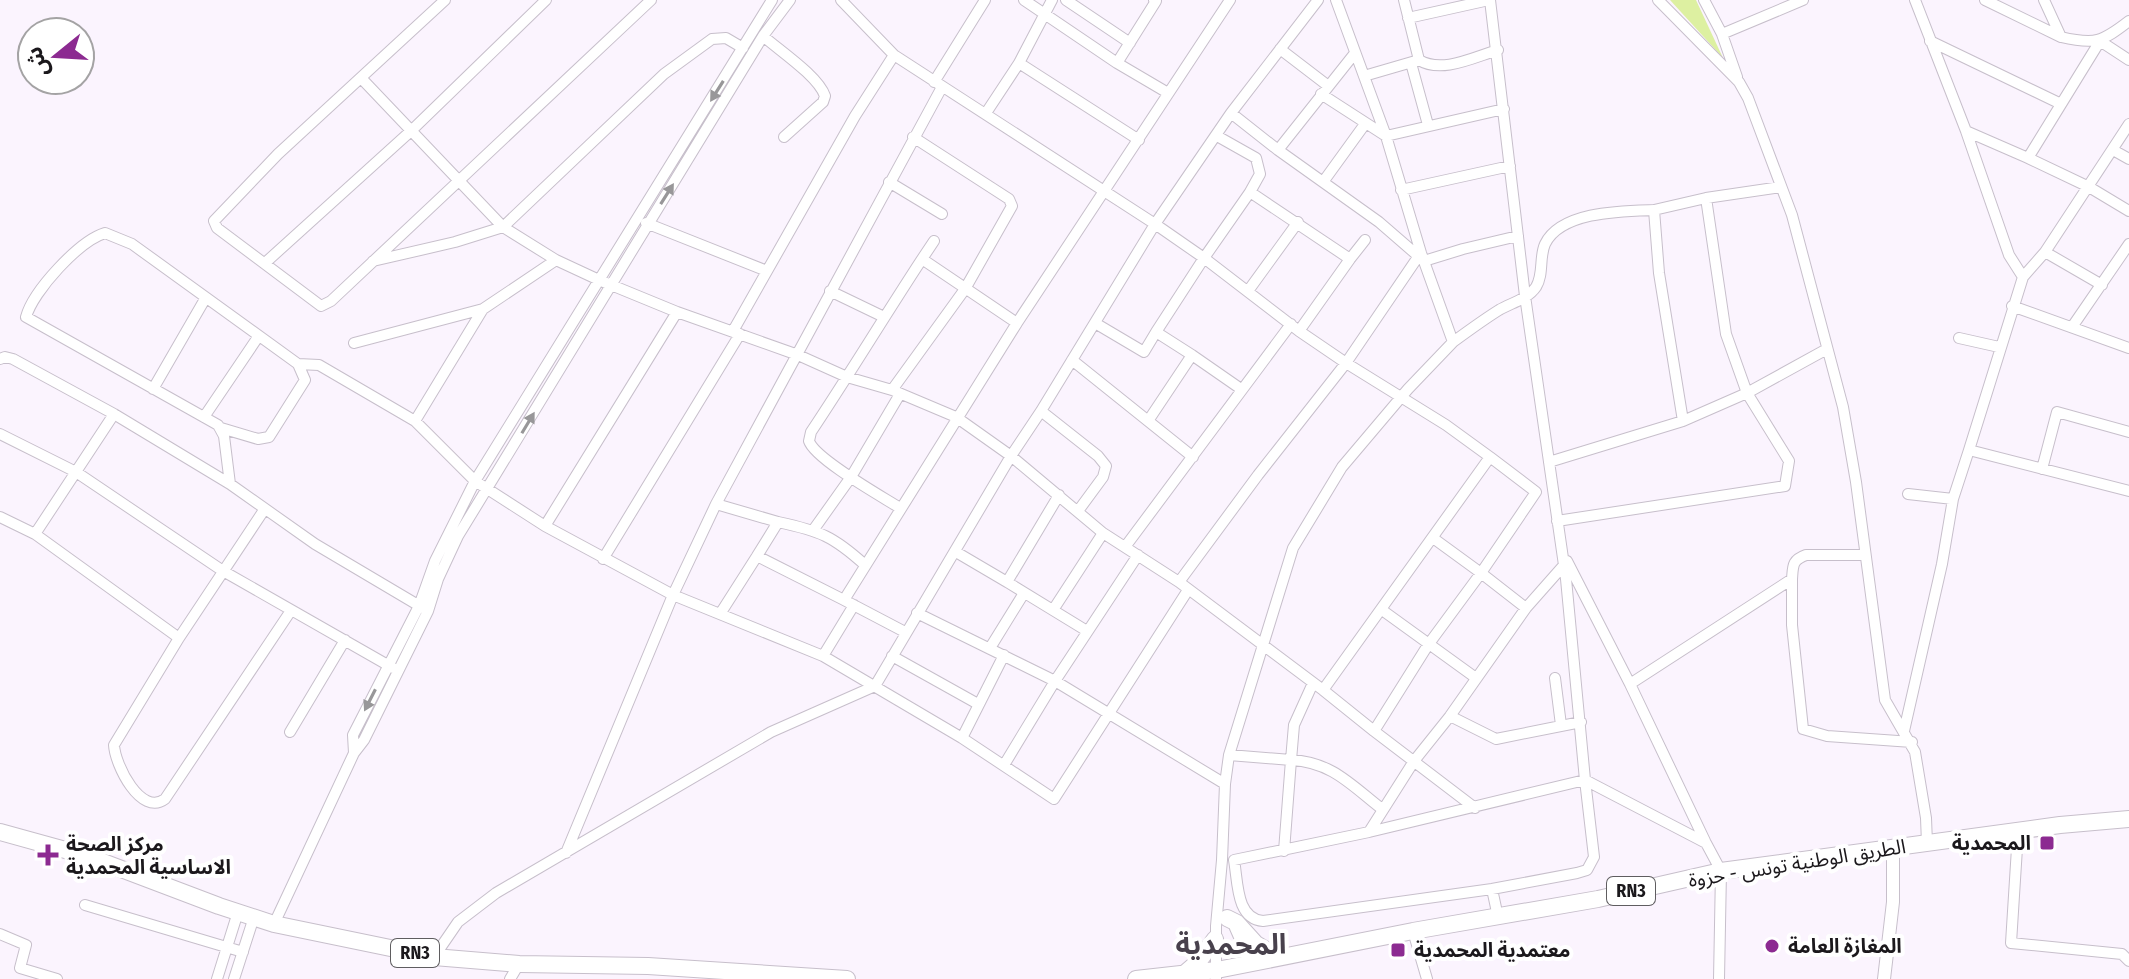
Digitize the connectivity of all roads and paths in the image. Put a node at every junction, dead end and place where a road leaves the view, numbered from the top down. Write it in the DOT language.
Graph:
graph roads {
  1 [pos="445,0"];
  2 [pos="546,0"];
  3 [pos="651,0"];
  4 [pos="772,0"];
  5 [pos="790,0"];
  6 [pos="841,0"];
  7 [pos="985,0"];
  8 [pos="1024,0"];
  9 [pos="1052,0"];
  10 [pos="1066,0"];
  11 [pos="1155,0"];
  12 [pos="1230,0"];
  13 [pos="1318,0"];
  14 [pos="1336,0"];
  15 [pos="1404,0"];
  16 [pos="1490,0"];
  17 [pos="1658,0"];
  18 [pos="1704,0"];
  19 [pos="1803,0"];
  20 [pos="1915,0"];
  21 [pos="1985,0"];
  22 [pos="2044,0"];
  23 [pos="1046,14"];
  24 [pos="1408,18"];
  25 [pos="2129,21"];
  26 [pos="1722,34"];
  27 [pos="763,36"];
  28 [pos="2061,37"];
  29 [pos="1930,41"];
  30 [pos="2100,41"];
  31 [pos="1130,43"];
  32 [pos="743,48"];
  33 [pos="1280,49"];
  34 [pos="1498,50"];
  35 [pos="1355,53"];
  36 [pos="894,55"];
  37 [pos="2129,60"];
  38 [pos="1415,61"];
  39 [pos="1019,63"];
  40 [pos="1117,63"];
  41 [pos="1364,76"];
  42 [pos="362,79"];
  43 [pos="1739,82"];
  44 [pos="938,85"];
  45 [pos="1324,90"];
  46 [pos="1168,93"];
  47 [pos="2059,103"];
  48 [pos="1504,109"];
  49 [pos="986,113"];
  50 [pos="1231,113"];
  51 [pos="1365,124"];
  52 [pos="2129,124"];
  53 [pos="1428,125"];
  54 [pos="412,130"];
  55 [pos="1966,131"];
  56 [pos="1217,136"];
  57 [pos="1386,136"];
  58 [pos="784,137"];
  59 [pos="913,137"];
  60 [pos="1139,140"];
  61 [pos="1278,150"];
  62 [pos="2113,150"];
  63 [pos="2028,158"];
  64 [pos="2129,159"];
  65 [pos="1510,166"];
  66 [pos="458,181"];
  67 [pos="889,182"];
  68 [pos="1323,182"];
  69 [pos="1781,187"];
  70 [pos="2089,187"];
  71 [pos="1401,190"];
  72 [pos="1104,192"];
  73 [pos="1250,192"];
  74 [pos="1706,198"];
  75 [pos="1654,210"];
  76 [pos="2129,211"];
  77 [pos="942,214"];
  78 [pos="638,218"];
  79 [pos="1298,222"];
  80 [pos="648,224"];
  81 [pos="1155,224"];
  82 [pos="503,227"];
  83 [pos="1518,236"];
  84 [pos="1365,240"];
  85 [pos="934,241"];
  86 [pos="2129,244"];
  87 [pos="2045,252"];
  88 [pos="1204,258"];
  89 [pos="922,259"];
  90 [pos="1350,259"];
  91 [pos="1421,259"];
  92 [pos="556,260"];
  93 [pos="373,261"];
  94 [pos="265,263"];
  95 [pos="767,271"];
  96 [pos="2023,277"];
  97 [pos="599,280"];
  98 [pos="612,285"];
  99 [pos="2102,285"];
  100 [pos="965,289"];
  101 [pos="830,291"];
  102 [pos="1248,291"];
  103 [pos="1525,296"];
  104 [pos="205,299"];
  105 [pos="2012,306"];
  106 [pos="483,309"];
  107 [pos="677,312"];
  108 [pos="884,317"];
  109 [pos="1017,323"];
  110 [pos="1095,323"];
  111 [pos="2072,327"];
  112 [pos="1295,328"];
  113 [pos="736,332"];
  114 [pos="1156,332"];
  115 [pos="2129,335"];
  116 [pos="258,337"];
  117 [pos="1959,338"];
  118 [pos="1453,342"];
  119 [pos="354,343"];
  120 [pos="1999,347"];
  121 [pos="2125,347"];
  122 [pos="1827,349"];
  123 [pos="798,355"];
  124 [pos="1192,355"];
  125 [pos="0,359"];
  126 [pos="1072,360"];
  127 [pos="1346,363"];
  128 [pos="298,364"];
  129 [pos="847,377"];
  130 [pos="153,389"];
  131 [pos="1241,389"];
  132 [pos="896,392"];
  133 [pos="1747,393"];
  134 [pos="1400,398"];
  135 [pos="1041,411"];
  136 [pos="114,414"];
  137 [pos="204,417"];
  138 [pos="956,417"];
  139 [pos="415,421"];
  140 [pos="1148,421"];
  141 [pos="1683,421"];
  142 [pos="221,428"];
  143 [pos="2129,432"];
  144 [pos="0,434"];
  145 [pos="1969,450"];
  146 [pos="492,455"];
  147 [pos="1011,456"];
  148 [pos="1193,457"];
  149 [pos="1490,457"];
  150 [pos="504,462"];
  151 [pos="1549,462"];
  152 [pos="2042,469"];
  153 [pos="76,472"];
  154 [pos="851,477"];
  155 [pos="475,481"];
  156 [pos="230,484"];
  157 [pos="486,489"];
  158 [pos="2129,491"];
  159 [pos="1536,492"];
  160 [pos="1908,494"];
  161 [pos="1059,495"];
  162 [pos="1953,499"];
  163 [pos="1554,501"];
  164 [pos="716,504"];
  165 [pos="900,508"];
  166 [pos="264,510"];
  167 [pos="1078,511"];
  168 [pos="0,517"];
  169 [pos="1557,521"];
  170 [pos="778,522"];
  171 [pos="545,526"];
  172 [pos="814,529"];
  173 [pos="1103,533"];
  174 [pos="35,534"];
  175 [pos="1433,538"];
  176 [pos="1125,547"];
  177 [pos="1561,550"];
  178 [pos="956,552"];
  179 [pos="1138,555"];
  180 [pos="1865,555"];
  181 [pos="757,556"];
  182 [pos="603,559"];
  183 [pos="865,565"];
  184 [pos="1564,565"];
  185 [pos="223,571"];
  186 [pos="1481,573"];
  187 [pos="1792,579"];
  188 [pos="1007,582"];
  189 [pos="1183,586"];
  190 [pos="1024,593"];
  191 [pos="673,595"];
  192 [pos="849,603"];
  193 [pos="423,608"];
  194 [pos="1526,608"];
  195 [pos="1053,610"];
  196 [pos="1382,610"];
  197 [pos="290,612"];
  198 [pos="917,613"];
  199 [pos="720,614"];
  200 [pos="1087,631"];
  201 [pos="905,632"];
  202 [pos="179,638"];
  203 [pos="345,640"];
  204 [pos="1264,645"];
  205 [pos="1428,645"];
  206 [pos="990,648"];
  207 [pos="1004,655"];
  208 [pos="823,656"];
  209 [pos="892,656"];
  210 [pos="393,668"];
  211 [pos="1476,678"];
  212 [pos="1555,678"];
  213 [pos="1055,681"];
  214 [pos="1630,684"];
  215 [pos="875,686"];
  216 [pos="1318,686"];
  217 [pos="978,704"];
  218 [pos="1108,713"];
  219 [pos="1450,716"];
  220 [pos="1581,722"];
  221 [pos="1561,725"];
  222 [pos="1374,731"];
  223 [pos="1904,731"];
  224 [pos="290,732"];
  225 [pos="962,738"];
  226 [pos="1912,742"];
  227 [pos="1229,755"];
  228 [pos="1291,760"];
  229 [pos="1414,761"];
  230 [pos="1004,765"];
  231 [pos="1585,780"];
  232 [pos="1225,784"];
  233 [pos="1475,808"];
  234 [pos="1382,809"];
  235 [pos="2129,819"];
  236 [pos="0,832"];
  237 [pos="1369,832"];
  238 [pos="2018,832"];
  239 [pos="1706,843"];
  240 [pos="1927,843"];
  241 [pos="1893,848"];
  242 [pos="1284,851"];
  243 [pos="566,853"];
  244 [pos="1228,860"];
  245 [pos="1721,871"];
  246 [pos="1492,889"];
  247 [pos="85,905"];
  248 [pos="246,914"];
  249 [pos="1222,914"];
  250 [pos="1498,917"];
  251 [pos="274,924"];
  252 [pos="1413,931"];
  253 [pos="0,934"];
  254 [pos="1215,939"];
  255 [pos="227,948"];
  256 [pos="243,952"];
  257 [pos="2127,956"];
  258 [pos="434,957"];
  259 [pos="1278,957"];
  260 [pos="1250,962"];
  261 [pos="519,964"];
  262 [pos="20,968"];
  263 [pos="647,973"];
  264 [pos="1184,974"];
  265 [pos="1216,974"];
  266 [pos="16,979"];
  267 [pos="57,979"];
  268 [pos="217,979"];
  269 [pos="234,979"];
  270 [pos="510,979"];
  271 [pos="847,979"];
  272 [pos="1136,979"];
  273 [pos="1427,979"];
  274 [pos="1719,979"];
  275 [pos="1884,979"];
  1 -- 42 [label="street"];
  2 -- 54 [label="street"];
  3 -- 66 [label="street"];
  4 -- 32 [label="street"];
  5 -- 27 [label="street"];
  6 -- 36 [label="street"];
  7 -- 44 [label="street"];
  8 -- 23 [label="street"];
  9 -- 23 [label="street"];
  10 -- 31 [label="street"];
  11 -- 31 [label="street"];
  12 -- 46 [label="street"];
  13 -- 33 [label="street"];
  14 -- 35 [label="street"];
  15 -- 24 [label="street"];
  16 -- 24 [label="street"];
  16 -- 34 [label="street"];
  17 -- 43 [label="street"];
  18 -- 26 [label="street"];
  19 -- 26 [label="street"];
  20 -- 29 [label="street"];
  21 -- 28 [label="street"];
  22 -- 28 [label="street"];
  23 -- 39 [label="street"];
  23 -- 40 [label="street"];
  24 -- 38 [label="street"];
  25 -- 30 [label="street"];
  26 -- 43 [label="street"];
  27 -- 58 [label="street"];
  80 -- 27 [label="street, one-way"];
  28 -- 30 [label="street"];
  29 -- 47 [label="street"];
  29 -- 55 [label="street"];
  30 -- 37 [label="street"];
  30 -- 47 [label="street"];
  31 -- 40 [label="street"];
  32 -- 78 [label="street, one-way"];
  32 -- 82 [label="street"];
  33 -- 45 [label="street"];
  33 -- 50 [label="street"];
  34 -- 38 [label="street"];
  34 -- 48 [label="street"];
  35 -- 41 [label="street"];
  35 -- 45 [label="street"];
  36 -- 44 [label="street"];
  36 -- 95 [label="street"];
  38 -- 41 [label="street"];
  38 -- 53 [label="street"];
  39 -- 49 [label="street"];
  39 -- 60 [label="street"];
  40 -- 46 [label="street"];
  41 -- 57 [label="street"];
  42 -- 54 [label="street"];
  42 -- 94 [label="street"];
  43 -- 69 [label="street"];
  44 -- 49 [label="street"];
  44 -- 59 [label="street"];
  45 -- 51 [label="street"];
  45 -- 61 [label="street"];
  46 -- 60 [label="street"];
  47 -- 63 [label="street"];
  48 -- 53 [label="street"];
  48 -- 65 [label="street"];
  49 -- 72 [label="street"];
  50 -- 56 [label="street"];
  50 -- 61 [label="street"];
  51 -- 57 [label="street"];
  51 -- 68 [label="street"];
  52 -- 62 [label="street"];
  53 -- 57 [label="street"];
  54 -- 66 [label="street"];
  54 -- 94 [label="street"];
  55 -- 63 [label="street"];
  55 -- 96 [label="street"];
  56 -- 73 [label="street"];
  56 -- 81 [label="street"];
  57 -- 71 [label="street"];
  59 -- 67 [label="street"];
  59 -- 100 [label="street"];
  60 -- 72 [label="street"];
  61 -- 68 [label="street"];
  62 -- 64 [label="street"];
  62 -- 70 [label="street"];
  63 -- 70 [label="street"];
  65 -- 71 [label="street"];
  65 -- 83 [label="street"];
  66 -- 82 [label="street"];
  66 -- 93 [label="street"];
  67 -- 77 [label="street"];
  67 -- 101 [label="street"];
  68 -- 91 [label="street"];
  69 -- 74 [label="street"];
  69 -- 122 [label="street"];
  70 -- 76 [label="street"];
  70 -- 87 [label="street"];
  71 -- 91 [label="street"];
  72 -- 81 [label="street"];
  72 -- 109 [label="street"];
  73 -- 79 [label="street"];
  73 -- 88 [label="street"];
  74 -- 75 [label="street"];
  74 -- 133 [label="street"];
  75 -- 103 [label="street"];
  75 -- 141 [label="street"];
  78 -- 80 [label="street"];
  78 -- 97 [label="street"];
  79 -- 90 [label="street"];
  79 -- 102 [label="street"];
  80 -- 95 [label="street"];
  80 -- 98 [label="street"];
  81 -- 88 [label="street"];
  81 -- 110 [label="street"];
  82 -- 92 [label="street"];
  82 -- 93 [label="street"];
  83 -- 91 [label="street"];
  83 -- 103 [label="street"];
  84 -- 90 [label="street"];
  85 -- 89 [label="street"];
  86 -- 99 [label="street"];
  87 -- 96 [label="street"];
  87 -- 99 [label="street"];
  88 -- 102 [label="street"];
  88 -- 114 [label="street"];
  89 -- 100 [label="street"];
  89 -- 108 [label="street"];
  90 -- 112 [label="street"];
  91 -- 118 [label="street"];
  91 -- 127 [label="street"];
  92 -- 97 [label="street"];
  92 -- 106 [label="street"];
  93 -- 94 [label="street"];
  95 -- 113 [label="street"];
  96 -- 105 [label="street"];
  97 -- 98 [label="street"];
  97 -- 146 [label="street"];
  98 -- 107 [label="street"];
  150 -- 98 [label="street, one-way"];
  99 -- 111 [label="street"];
  100 -- 109 [label="street"];
  100 -- 132 [label="street"];
  101 -- 108 [label="street"];
  101 -- 123 [label="street"];
  102 -- 112 [label="street"];
  103 -- 118 [label="street"];
  103 -- 151 [label="street"];
  104 -- 116 [label="street"];
  104 -- 130 [label="street"];
  104 -- 130 [label="street"];
  105 -- 111 [label="street"];
  105 -- 120 [label="street"];
  106 -- 119 [label="street"];
  106 -- 139 [label="street"];
  107 -- 113 [label="street"];
  107 -- 171 [label="street"];
  108 -- 129 [label="street"];
  109 -- 138 [label="street"];
  110 -- 114 [label="street"];
  110 -- 126 [label="street"];
  111 -- 121 [label="street"];
  112 -- 127 [label="street"];
  112 -- 131 [label="street"];
  113 -- 123 [label="street"];
  113 -- 182 [label="street"];
  114 -- 124 [label="street"];
  115 -- 121 [label="street"];
  116 -- 128 [label="street"];
  116 -- 137 [label="street"];
  117 -- 120 [label="street"];
  118 -- 134 [label="street"];
  120 -- 145 [label="street"];
  122 -- 133 [label="street"];
  122 -- 180 [label="street"];
  123 -- 129 [label="street"];
  123 -- 164 [label="street"];
  124 -- 131 [label="street"];
  124 -- 140 [label="street"];
  125 -- 136 [label="street"];
  126 -- 135 [label="street"];
  126 -- 140 [label="street"];
  127 -- 134 [label="street"];
  127 -- 189 [label="street"];
  128 -- 139 [label="street"];
  128 -- 142 [label="street"];
  129 -- 132 [label="street"];
  129 -- 154 [label="street"];
  130 -- 137 [label="street"];
  131 -- 148 [label="street"];
  132 -- 138 [label="street"];
  132 -- 154 [label="street"];
  133 -- 141 [label="street"];
  133 -- 169 [label="street"];
  134 -- 149 [label="street"];
  134 -- 204 [label="street"];
  135 -- 147 [label="street"];
  135 -- 167 [label="street"];
  136 -- 153 [label="street"];
  136 -- 156 [label="street"];
  137 -- 142 [label="street"];
  138 -- 147 [label="street"];
  138 -- 165 [label="street"];
  139 -- 155 [label="street"];
  140 -- 148 [label="street"];
  141 -- 151 [label="street"];
  142 -- 156 [label="street"];
  143 -- 152 [label="street"];
  144 -- 153 [label="street"];
  145 -- 152 [label="street"];
  145 -- 162 [label="street"];
  146 -- 150 [label="street"];
  146 -- 155 [label="street"];
  147 -- 161 [label="street"];
  147 -- 178 [label="street"];
  148 -- 176 [label="street"];
  149 -- 159 [label="street"];
  149 -- 175 [label="street"];
  150 -- 157 [label="street"];
  151 -- 163 [label="street"];
  152 -- 158 [label="street"];
  153 -- 174 [label="street"];
  153 -- 185 [label="street"];
  154 -- 165 [label="street"];
  154 -- 172 [label="street"];
  155 -- 157 [label="street"];
  155 -- 193 [label="street"];
  156 -- 166 [label="street"];
  157 -- 171 [label="street"];
  157 -- 193 [label="street"];
  159 -- 163 [label="street"];
  159 -- 186 [label="street"];
  160 -- 162 [label="street"];
  161 -- 167 [label="street"];
  161 -- 188 [label="street"];
  162 -- 223 [label="street"];
  163 -- 169 [label="street"];
  164 -- 170 [label="street"];
  164 -- 191 [label="street"];
  165 -- 183 [label="street"];
  166 -- 185 [label="street"];
  166 -- 193 [label="street"];
  167 -- 173 [label="street"];
  168 -- 174 [label="street"];
  169 -- 177 [label="street"];
  170 -- 172 [label="street"];
  170 -- 181 [label="street"];
  171 -- 182 [label="street"];
  172 -- 183 [label="street"];
  173 -- 176 [label="street"];
  173 -- 195 [label="street"];
  174 -- 202 [label="street"];
  175 -- 186 [label="street"];
  175 -- 196 [label="street"];
  176 -- 179 [label="street"];
  177 -- 184 [label="street"];
  177 -- 214 [label="street"];
  178 -- 188 [label="street"];
  178 -- 198 [label="street"];
  179 -- 189 [label="street"];
  179 -- 200 [label="street"];
  180 -- 187 [label="street"];
  180 -- 223 [label="street"];
  181 -- 192 [label="street"];
  181 -- 199 [label="street"];
  182 -- 191 [label="street"];
  183 -- 192 [label="street"];
  184 -- 194 [label="street"];
  184 -- 220 [label="street"];
  185 -- 197 [label="street"];
  185 -- 202 [label="street"];
  186 -- 194 [label="street"];
  186 -- 205 [label="street"];
  187 -- 214 [label="street"];
  187 -- 226 [label="street"];
  188 -- 190 [label="street"];
  189 -- 204 [label="street"];
  189 -- 218 [label="street"];
  190 -- 195 [label="street"];
  190 -- 206 [label="street"];
  191 -- 199 [label="street"];
  191 -- 243 [label="street"];
  192 -- 201 [label="street"];
  192 -- 208 [label="street"];
  193 -- 210 [label="street"];
  194 -- 211 [label="street"];
  195 -- 200 [label="street"];
  196 -- 205 [label="street"];
  196 -- 216 [label="street"];
  197 -- 202 [label="street"];
  197 -- 203 [label="street"];
  198 -- 201 [label="street"];
  198 -- 206 [label="street"];
  199 -- 208 [label="street"];
  200 -- 213 [label="street"];
  201 -- 209 [label="street"];
  203 -- 210 [label="street"];
  203 -- 224 [label="street"];
  204 -- 216 [label="street"];
  204 -- 227 [label="street"];
  205 -- 211 [label="street"];
  205 -- 222 [label="street"];
  206 -- 207 [label="street"];
  207 -- 213 [label="street"];
  207 -- 217 [label="street"];
  208 -- 215 [label="street"];
  209 -- 215 [label="street"];
  209 -- 217 [label="street"];
  210 -- 251 [label="street"];
  211 -- 219 [label="street"];
  212 -- 221 [label="street"];
  213 -- 218 [label="street"];
  213 -- 230 [label="street"];
  214 -- 239 [label="street"];
  215 -- 225 [label="street"];
  215 -- 243 [label="street"];
  216 -- 222 [label="street"];
  216 -- 228 [label="street"];
  217 -- 225 [label="street"];
  218 -- 230 [label="street"];
  218 -- 232 [label="street"];
  219 -- 221 [label="street"];
  219 -- 229 [label="street"];
  220 -- 221 [label="street"];
  220 -- 231 [label="street"];
  222 -- 229 [label="street"];
  223 -- 226 [label="street"];
  225 -- 230 [label="street"];
  226 -- 240 [label="street"];
  227 -- 228 [label="street"];
  227 -- 232 [label="street"];
  228 -- 234 [label="street"];
  228 -- 242 [label="street"];
  229 -- 233 [label="street"];
  229 -- 234 [label="street"];
  231 -- 233 [label="street"];
  231 -- 239 [label="street"];
  231 -- 246 [label="street"];
  232 -- 244 [label="street"];
  233 -- 237 [label="street"];
  234 -- 237 [label="street"];
  235 -- 238 [label="main road, الطريق الوطنية تونس - حزوة / RN3"];
  236 -- 248 [label="main road, RN3"];
  237 -- 242 [label="street"];
  238 -- 240 [label="main road, الطريق الوطنية تونس - حزوة / RN3"];
  238 -- 257 [label="street"];
  239 -- 245 [label="street"];
  240 -- 241 [label="main road, الطريق الوطنية تونس - حزوة / RN3"];
  241 -- 245 [label="main road, الطريق الوطنية تونس - حزوة / RN3"];
  241 -- 275 [label="street"];
  242 -- 244 [label="street"];
  243 -- 258 [label="street"];
  244 -- 246 [label="street"];
  244 -- 249 [label="street"];
  245 -- 250 [label="main road, الطريق الوطنية تونس - حزوة / RN3"];
  245 -- 274 [label="street"];
  246 -- 250 [label="street"];
  247 -- 255 [label="street"];
  248 -- 251 [label="main road, RN3"];
  248 -- 255 [label="street"];
  248 -- 256 [label="street"];
  249 -- 254 [label="street"];
  249 -- 259 [label="main road"];
  249 -- 260 [label="street"];
  250 -- 252 [label="main road, الطريق الوطنية تونس - حزوة / RN3"];
  251 -- 258 [label="main road, RN3"];
  252 -- 259 [label="main road, الطريق الوطنية تونس - حزوة / RN3"];
  252 -- 273 [label="street"];
  253 -- 262 [label="street"];
  254 -- 264 [label="main road"];
  254 -- 265 [label="street"];
  255 -- 256 [label="street"];
  255 -- 268 [label="street"];
  256 -- 269 [label="street"];
  258 -- 261 [label="main road, RN3"];
  259 -- 260 [label="main road, الطريق الوطنية تونس - حزوة / RN3"];
  260 -- 265 [label="main road, الطريق الوطنية تونس - حزوة / RN3"];
  261 -- 263 [label="main road, RN3"];
  261 -- 270 [label="street"];
  262 -- 266 [label="street"];
  262 -- 267 [label="street"];
  263 -- 271 [label="main road, RN3"];
  264 -- 265 [label="main road, الطريق الوطنية تونس - حزوة / RN3"];
  264 -- 272 [label="main road, الطريق الوطنية تونس - حزوة / RN3"];
}
